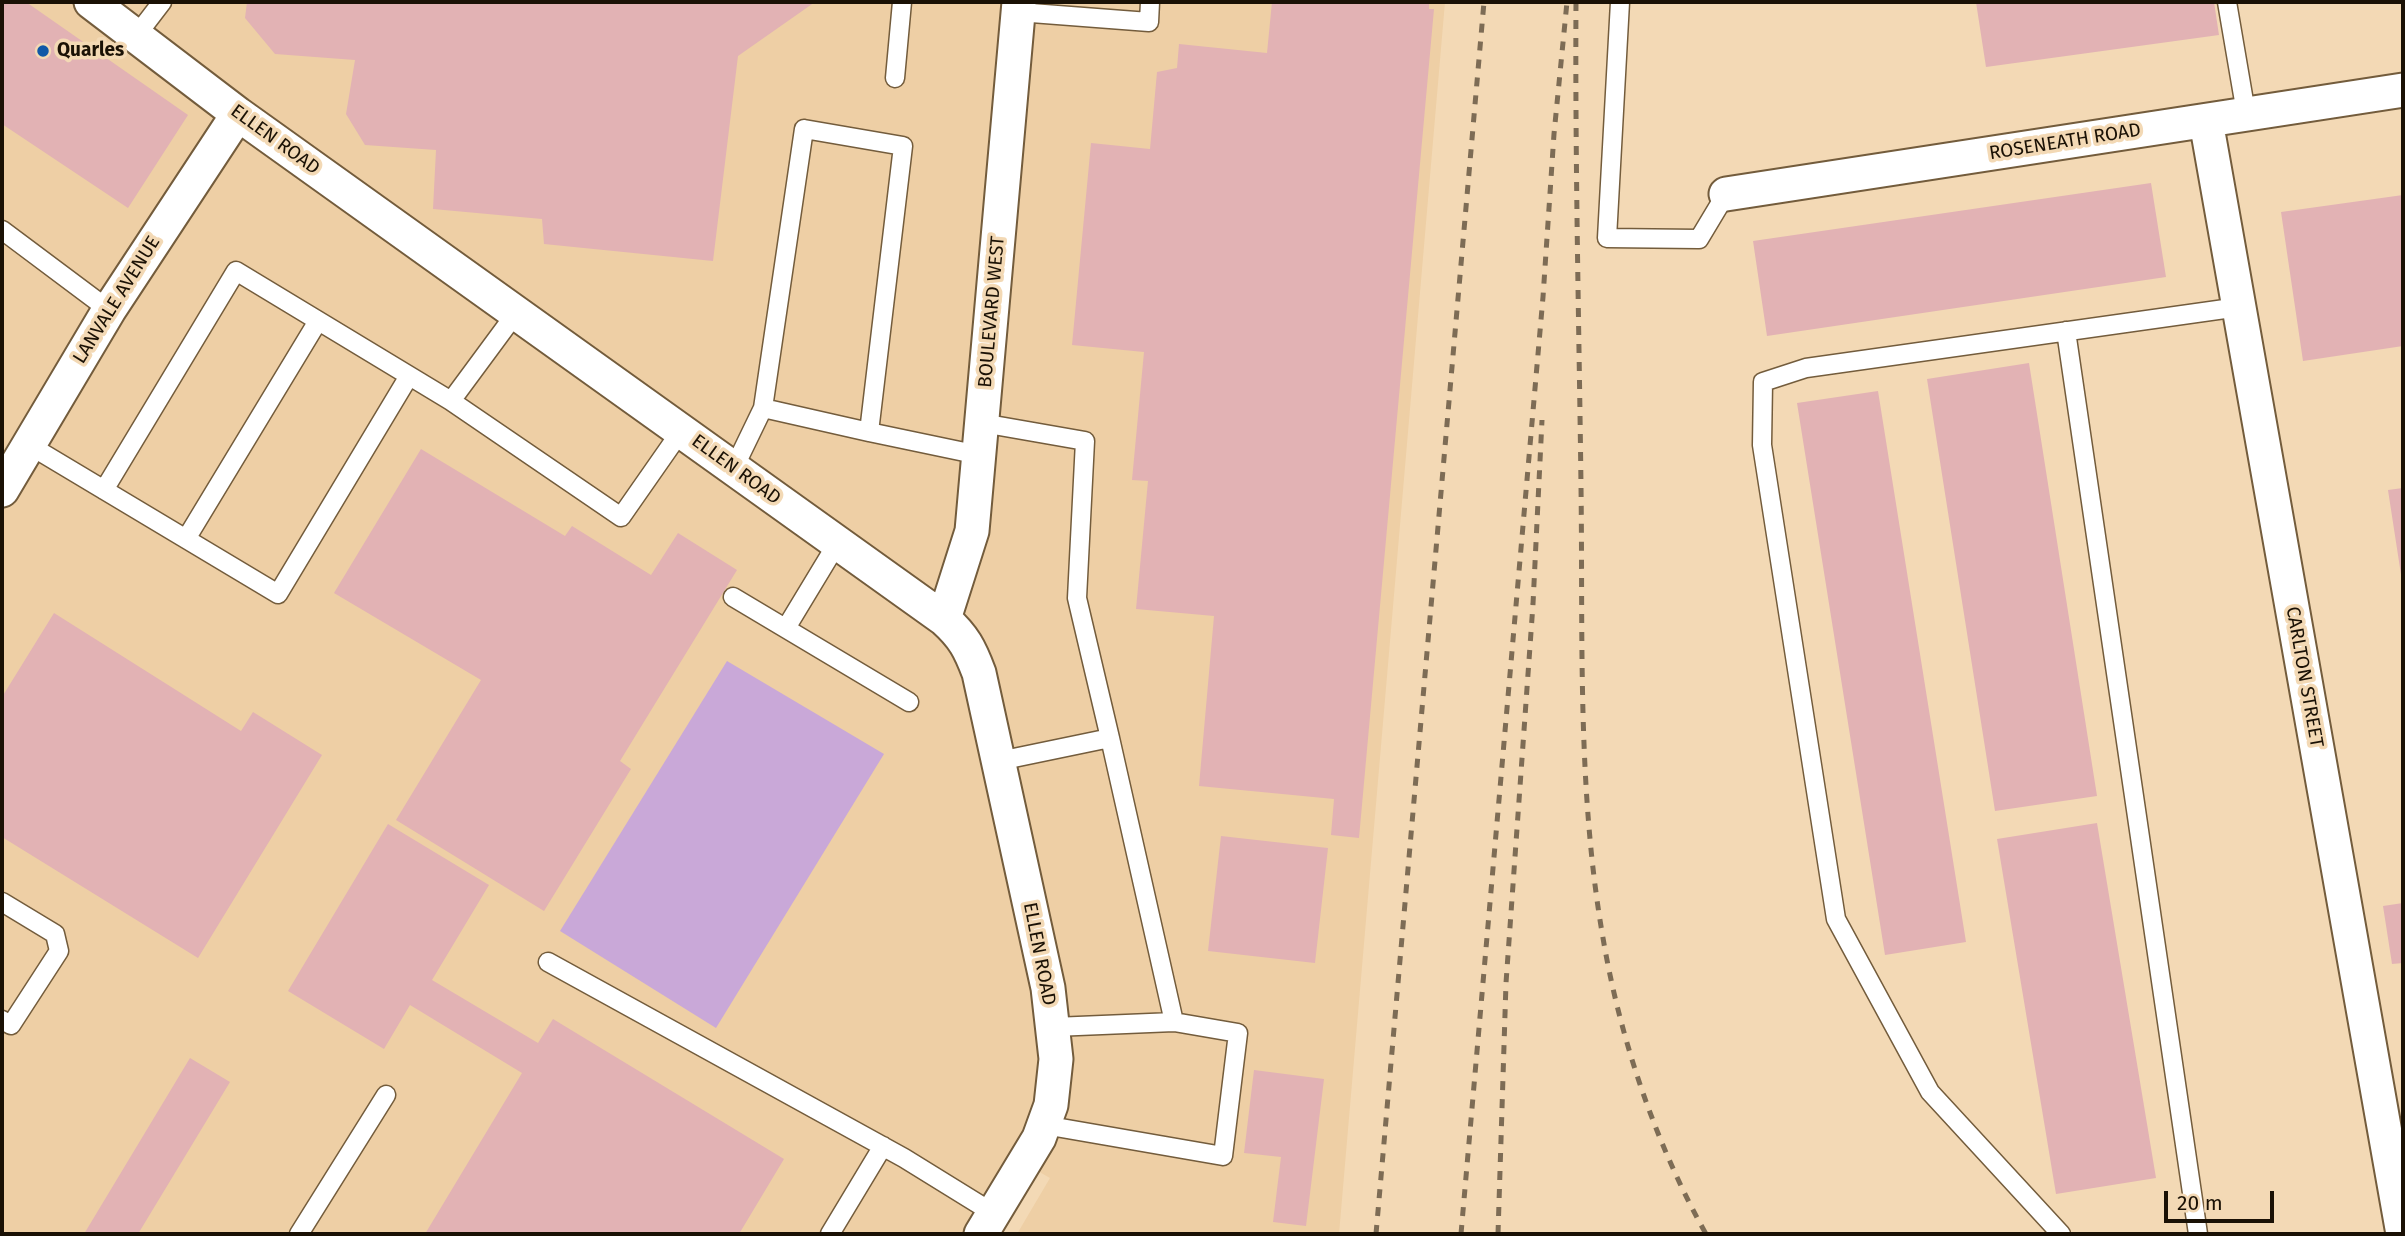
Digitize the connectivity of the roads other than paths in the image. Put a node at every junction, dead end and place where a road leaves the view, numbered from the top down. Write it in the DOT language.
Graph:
graph roads {
  1 [pos="91,2"];
  2 [pos="162,2"];
  3 [pos="902,2"];
  4 [pos="1150,2"];
  5 [pos="1620,2"];
  6 [pos="2227,2"];
  7 [pos="1018,7"];
  8 [pos="136,36"];
  9 [pos="895,78"];
  10 [pos="2403,90"];
  11 [pos="2246,113"];
  12 [pos="238,114"];
  13 [pos="2206,121"];
  14 [pos="1726,194"];
  15 [pos="2,230"];
  16 [pos="2239,307"];
  17 [pos="109,310"];
  18 [pos="516,313"];
  19 [pos="318,321"];
  20 [pos="2066,331"];
  21 [pos="409,376"];
  22 [pos="451,401"];
  23 [pos="763,408"];
  24 [pos="681,431"];
  25 [pos="869,432"];
  26 [pos="981,439"];
  27 [pos="29,445"];
  28 [pos="734,468"];
  29 [pos="2,490"];
  30 [pos="104,490"];
  31 [pos="186,539"];
  32 [pos="838,542"];
  33 [pos="733,597"];
  34 [pos="944,619"];
  35 [pos="786,628"];
  36 [pos="909,702"];
  37 [pos="1110,738"];
  38 [pos="999,761"];
  39 [pos="2,902"];
  40 [pos="548,962"];
  41 [pos="1174,1022"];
  42 [pos="1054,1027"];
  43 [pos="5,1028"];
  44 [pos="386,1095"];
  45 [pos="1042,1132"];
  46 [pos="883,1146"];
  47 [pos="987,1224"];
  48 [pos="299,1234"];
  49 [pos="830,1234"];
  50 [pos="2061,1234"];
  51 [pos="2198,1234"];
  52 [pos="2403,1234"];
  1 -- 8 [label="street, ELLEN ROAD"];
  2 -- 8 [label="lane"];
  3 -- 9 [label="lane"];
  4 -- 7 [label="lane"];
  5 -- 14 [label="lane"];
  6 -- 11 [label="lane"];
  7 -- 26 [label="street, BOULEVARD WEST"];
  8 -- 12 [label="street, ELLEN ROAD"];
  10 -- 11 [label="street, ROSENEATH ROAD"];
  11 -- 13 [label="street, ROSENEATH ROAD"];
  12 -- 17 [label="street, LANVALE AVENUE"];
  12 -- 18 [label="street, ELLEN ROAD"];
  13 -- 14 [label="street, ROSENEATH ROAD"];
  13 -- 16 [label="street, CARLTON STREET"];
  15 -- 17 [label="lane"];
  16 -- 20 [label="lane"];
  16 -- 52 [label="street, CARLTON STREET"];
  17 -- 27 [label="street, LANVALE AVENUE"];
  18 -- 22 [label="lane"];
  18 -- 24 [label="street, ELLEN ROAD"];
  19 -- 21 [label="lane"];
  19 -- 30 [label="lane"];
  19 -- 31 [label="lane"];
  20 -- 50 [label="lane"];
  20 -- 51 [label="lane"];
  21 -- 22 [label="lane"];
  21 -- 31 [label="lane"];
  22 -- 24 [label="lane"];
  23 -- 25 [label="lane"];
  23 -- 25 [label="lane"];
  23 -- 28 [label="lane"];
  24 -- 28 [label="street, ELLEN ROAD"];
  25 -- 26 [label="lane"];
  26 -- 34 [label="street, BOULEVARD WEST"];
  26 -- 37 [label="lane"];
  27 -- 29 [label="street, LANVALE AVENUE"];
  27 -- 30 [label="lane"];
  28 -- 32 [label="street, ELLEN ROAD"];
  30 -- 31 [label="lane"];
  32 -- 34 [label="street, ELLEN ROAD"];
  32 -- 35 [label="lane"];
  33 -- 35 [label="lane"];
  34 -- 38 [label="street, ELLEN ROAD"];
  35 -- 36 [label="lane"];
  37 -- 38 [label="lane"];
  37 -- 41 [label="lane"];
  38 -- 42 [label="street, ELLEN ROAD"];
  39 -- 43 [label="lane"];
  40 -- 46 [label="lane"];
  41 -- 42 [label="lane"];
  41 -- 45 [label="lane"];
  42 -- 45 [label="street, ELLEN ROAD"];
  44 -- 48 [label="lane"];
  45 -- 47 [label="street, ELLEN ROAD"];
  46 -- 47 [label="lane"];
  46 -- 49 [label="lane"];
}
